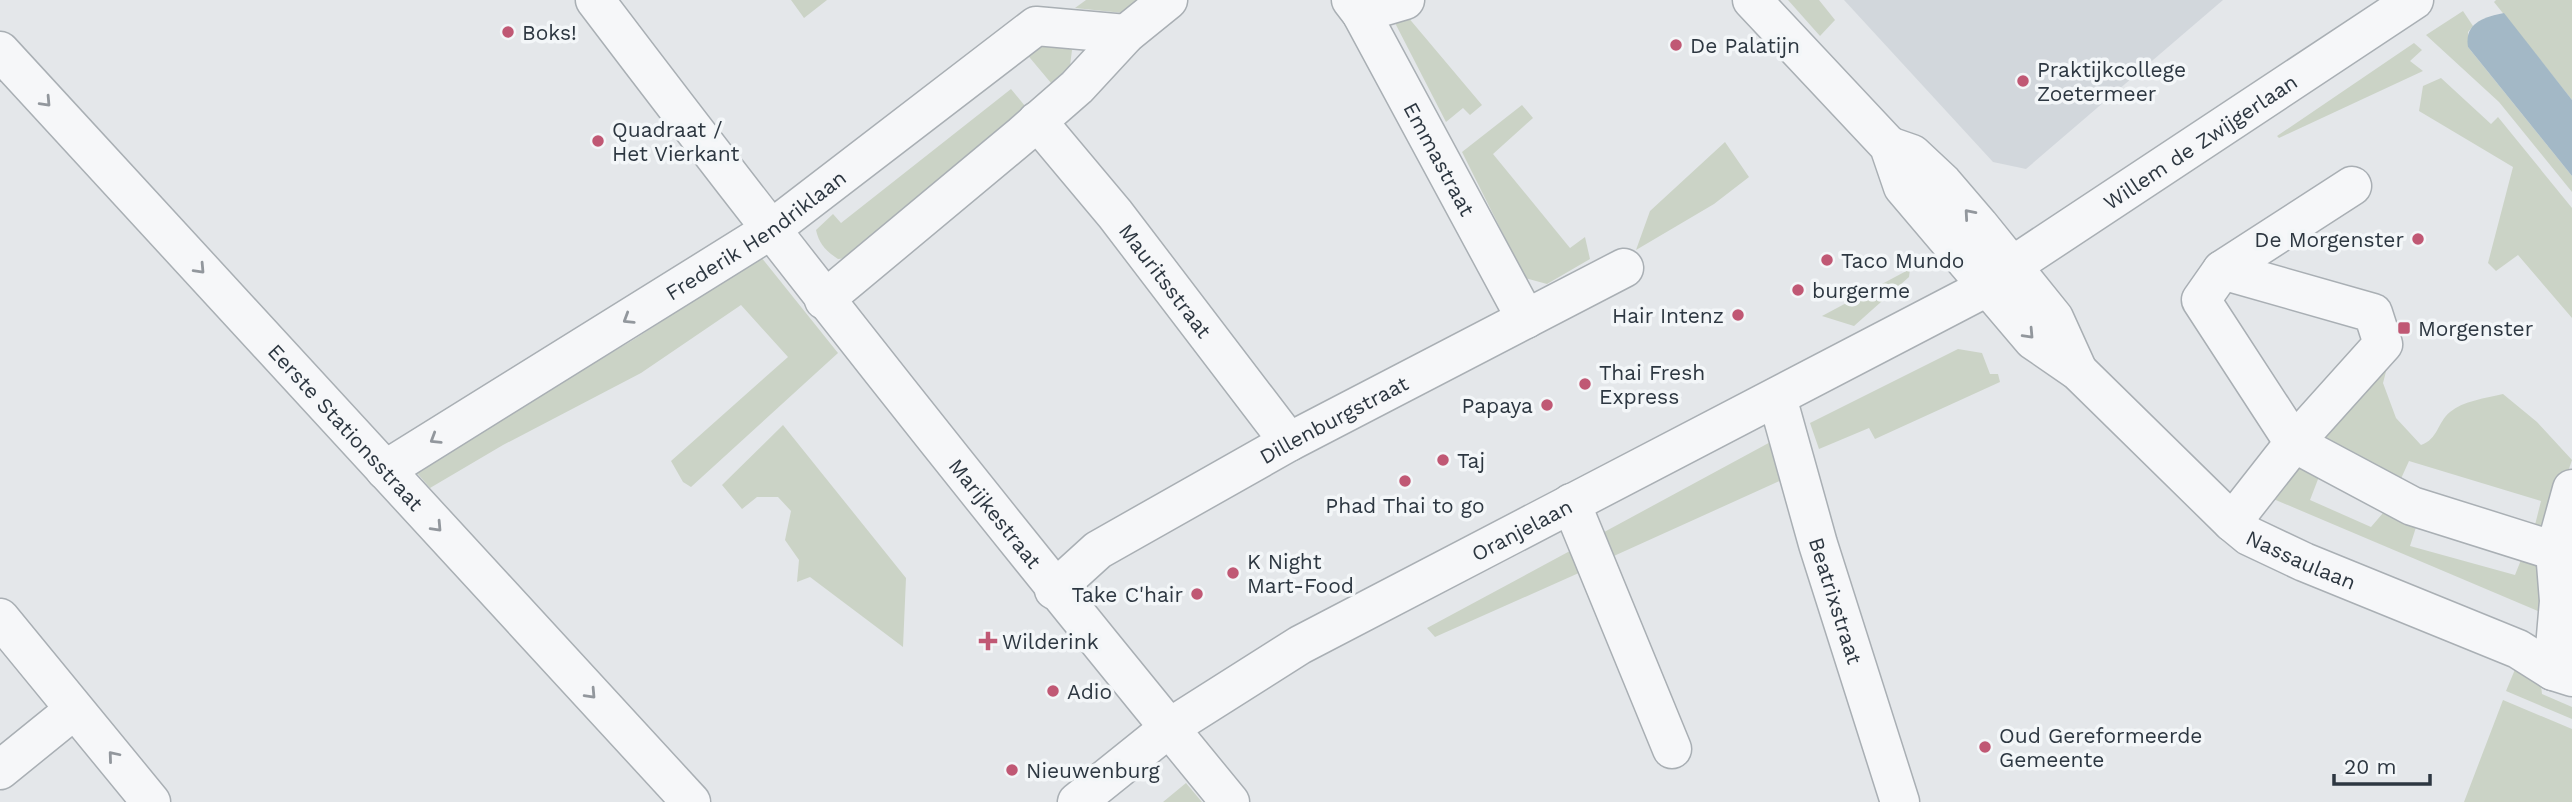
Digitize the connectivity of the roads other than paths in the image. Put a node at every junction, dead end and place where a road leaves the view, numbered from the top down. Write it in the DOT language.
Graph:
graph roads {
  1 [pos="594,0"];
  2 [pos="1168,0"];
  3 [pos="1405,0"];
  4 [pos="1752,0"];
  5 [pos="2414,0"];
  6 [pos="1356,7"];
  7 [pos="1126,34"];
  8 [pos="0,51"];
  9 [pos="1037,121"];
  10 [pos="2352,186"];
  11 [pos="769,231"];
  12 [pos="1624,268"];
  13 [pos="2222,270"];
  14 [pos="2000,277"];
  15 [pos="824,300"];
  16 [pos="1526,319"];
  17 [pos="1777,397"];
  18 [pos="1289,442"];
  19 [pos="2294,443"];
  20 [pos="385,470"];
  21 [pos="2572,489"];
  22 [pos="1571,503"];
  23 [pos="2232,522"];
  24 [pos="2555,551"];
  25 [pos="1054,590"];
  26 [pos="0,618"];
  27 [pos="2563,674"];
  28 [pos="74,710"];
  29 [pos="1169,727"];
  30 [pos="1672,749"];
  31 [pos="0,770"];
  32 [pos="151,802"];
  33 [pos="691,802"];
  34 [pos="1077,802"];
  35 [pos="1230,802"];
  36 [pos="1900,802"];
  1 -- 11 [label="street, Marijkestraat"];
  2 -- 7 [label="street"];
  3 -- 6 [label="street"];
  4 -- 14 [label="street, Nassaulaan"];
  5 -- 14 [label="street, Willem de Zwijgerlaan"];
  6 -- 16 [label="street, Emmastraat"];
  7 -- 9 [label="street"];
  7 -- 11 [label="street, Frederik Hendriklaan"];
  8 -- 20 [label="street, Eerste Stationsstraat, one-way"];
  9 -- 15 [label="street"];
  9 -- 18 [label="street, Mauritsstraat"];
  10 -- 13 [label="street"];
  11 -- 15 [label="street, Marijkestraat"];
  11 -- 20 [label="street, Frederik Hendriklaan, one-way"];
  12 -- 16 [label="street, Dillenburgstraat"];
  13 -- 19 [label="street"];
  13 -- 19 [label="street"];
  14 -- 17 [label="street, Oranjelaan"];
  14 -- 23 [label="street, Nassaulaan"];
  15 -- 25 [label="street, Marijkestraat"];
  16 -- 18 [label="street, Dillenburgstraat"];
  17 -- 22 [label="street, Oranjelaan"];
  17 -- 36 [label="street, Beatrixstraat"];
  18 -- 25 [label="street, Dillenburgstraat"];
  19 -- 23 [label="street"];
  19 -- 24 [label="street"];
  20 -- 33 [label="street, Eerste Stationsstraat, one-way"];
  21 -- 24 [label="street"];
  22 -- 29 [label="street, Oranjelaan"];
  22 -- 30 [label="street"];
  23 -- 27 [label="street, Nassaulaan"];
  24 -- 27 [label="street"];
  25 -- 29 [label="street, Marijkestraat"];
  26 -- 28 [label="street"];
  28 -- 31 [label="street"];
  32 -- 28 [label="street, one-way"];
  29 -- 34 [label="street, Oranjelaan"];
  29 -- 35 [label="street, Marijkestraat"];
}
